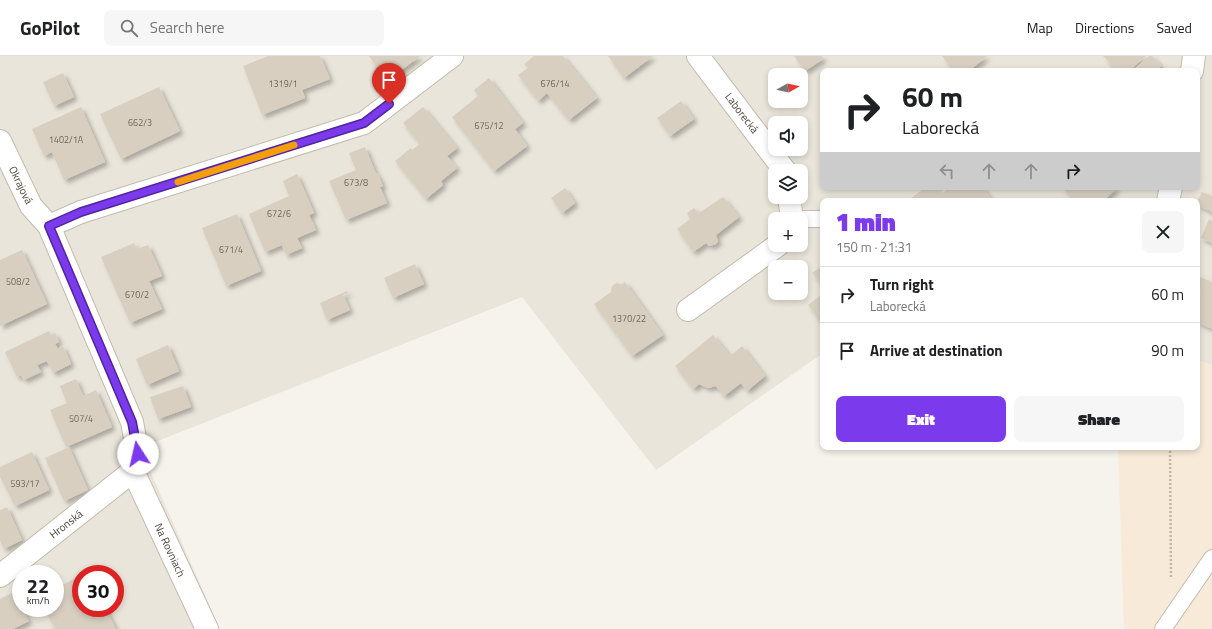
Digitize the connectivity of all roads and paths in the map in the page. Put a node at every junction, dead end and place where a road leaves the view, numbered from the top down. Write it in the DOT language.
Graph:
graph roads {
  1 [pos="452,56"];
  2 [pos="698,56"];
  3 [pos="1194,56"];
  4 [pos="1192,68"];
  5 [pos="0,141"];
  6 [pos="780,164"];
  7 [pos="808,219"];
  8 [pos="820,219"];
  9 [pos="49,226"];
  10 [pos="768,252"];
  11 [pos="688,310"];
  12 [pos="1170,450"];
  13 [pos="132,471"];
  14 [pos="1212,558"];
  15 [pos="0,576"];
  16 [pos="1166,624"];
  17 [pos="207,629"];
  1 -- 9 [label="street"];
  2 -- 6 [label="street, Laborecká"];
  3 -- 4 [label="street"];
  5 -- 9 [label="street, Okrajová"];
  7 -- 8 [label="lane"];
  9 -- 13 [label="street, Okrajová"];
  10 -- 11 [label="street"];
  12 -- 16 [label="path"];
  13 -- 15 [label="street, Hronská"];
  13 -- 17 [label="street, Na Rovniach"];
  14 -- 16 [label="lane"];
}
